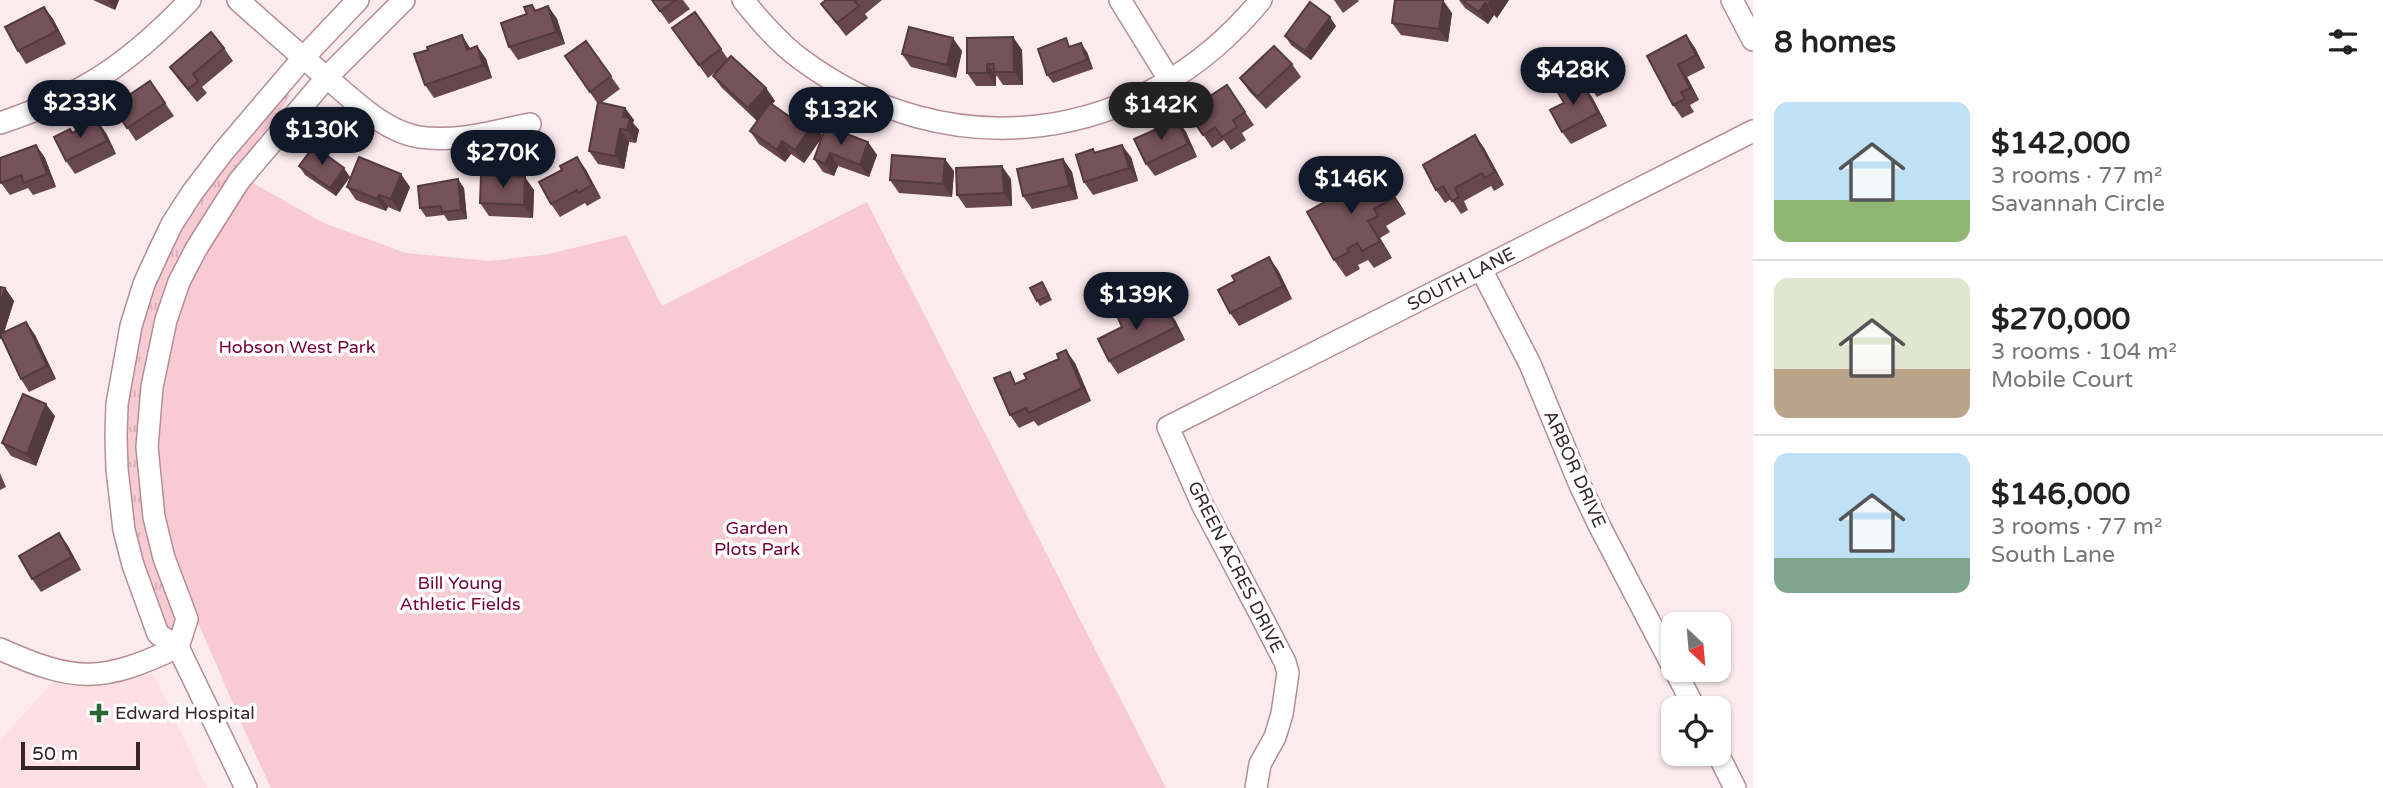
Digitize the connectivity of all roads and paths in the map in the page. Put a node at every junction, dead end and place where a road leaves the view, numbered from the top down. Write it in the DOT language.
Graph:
graph roads {
  1 [pos="190,0"];
  2 [pos="238,0"];
  3 [pos="358,0"];
  4 [pos="404,0"];
  5 [pos="1121,0"];
  6 [pos="1261,0"];
  7 [pos="1732,0"];
  8 [pos="755,4"];
  9 [pos="1753,40"];
  10 [pos="303,58"];
  11 [pos="327,77"];
  12 [pos="1170,81"];
  13 [pos="0,123"];
  14 [pos="530,124"];
  15 [pos="1753,131"];
  16 [pos="1481,269"];
  17 [pos="1168,427"];
  18 [pos="1661,643"];
  19 [pos="178,648"];
  20 [pos="0,649"];
  21 [pos="1724,766"];
  22 [pos="246,788"];
  23 [pos="1256,788"];
  24 [pos="1735,788"];
  1 -- 13 [label="street"];
  2 -- 10 [label="street"];
  3 -- 10 [label="street"];
  4 -- 11 [label="street"];
  5 -- 12 [label="street"];
  6 -- 12 [label="street"];
  7 -- 9 [label="street"];
  8 -- 12 [label="street"];
  10 -- 11 [label="street"];
  10 -- 19 [label="street"];
  11 -- 14 [label="street"];
  11 -- 19 [label="street"];
  15 -- 16 [label="street, SOUTH LANE"];
  16 -- 17 [label="street, SOUTH LANE"];
  16 -- 18 [label="street, ARBOR DRIVE"];
  17 -- 23 [label="street, GREEN ACRES DRIVE"];
  19 -- 20 [label="street"];
  19 -- 22 [label="street"];
  21 -- 24 [label="street"];
}
